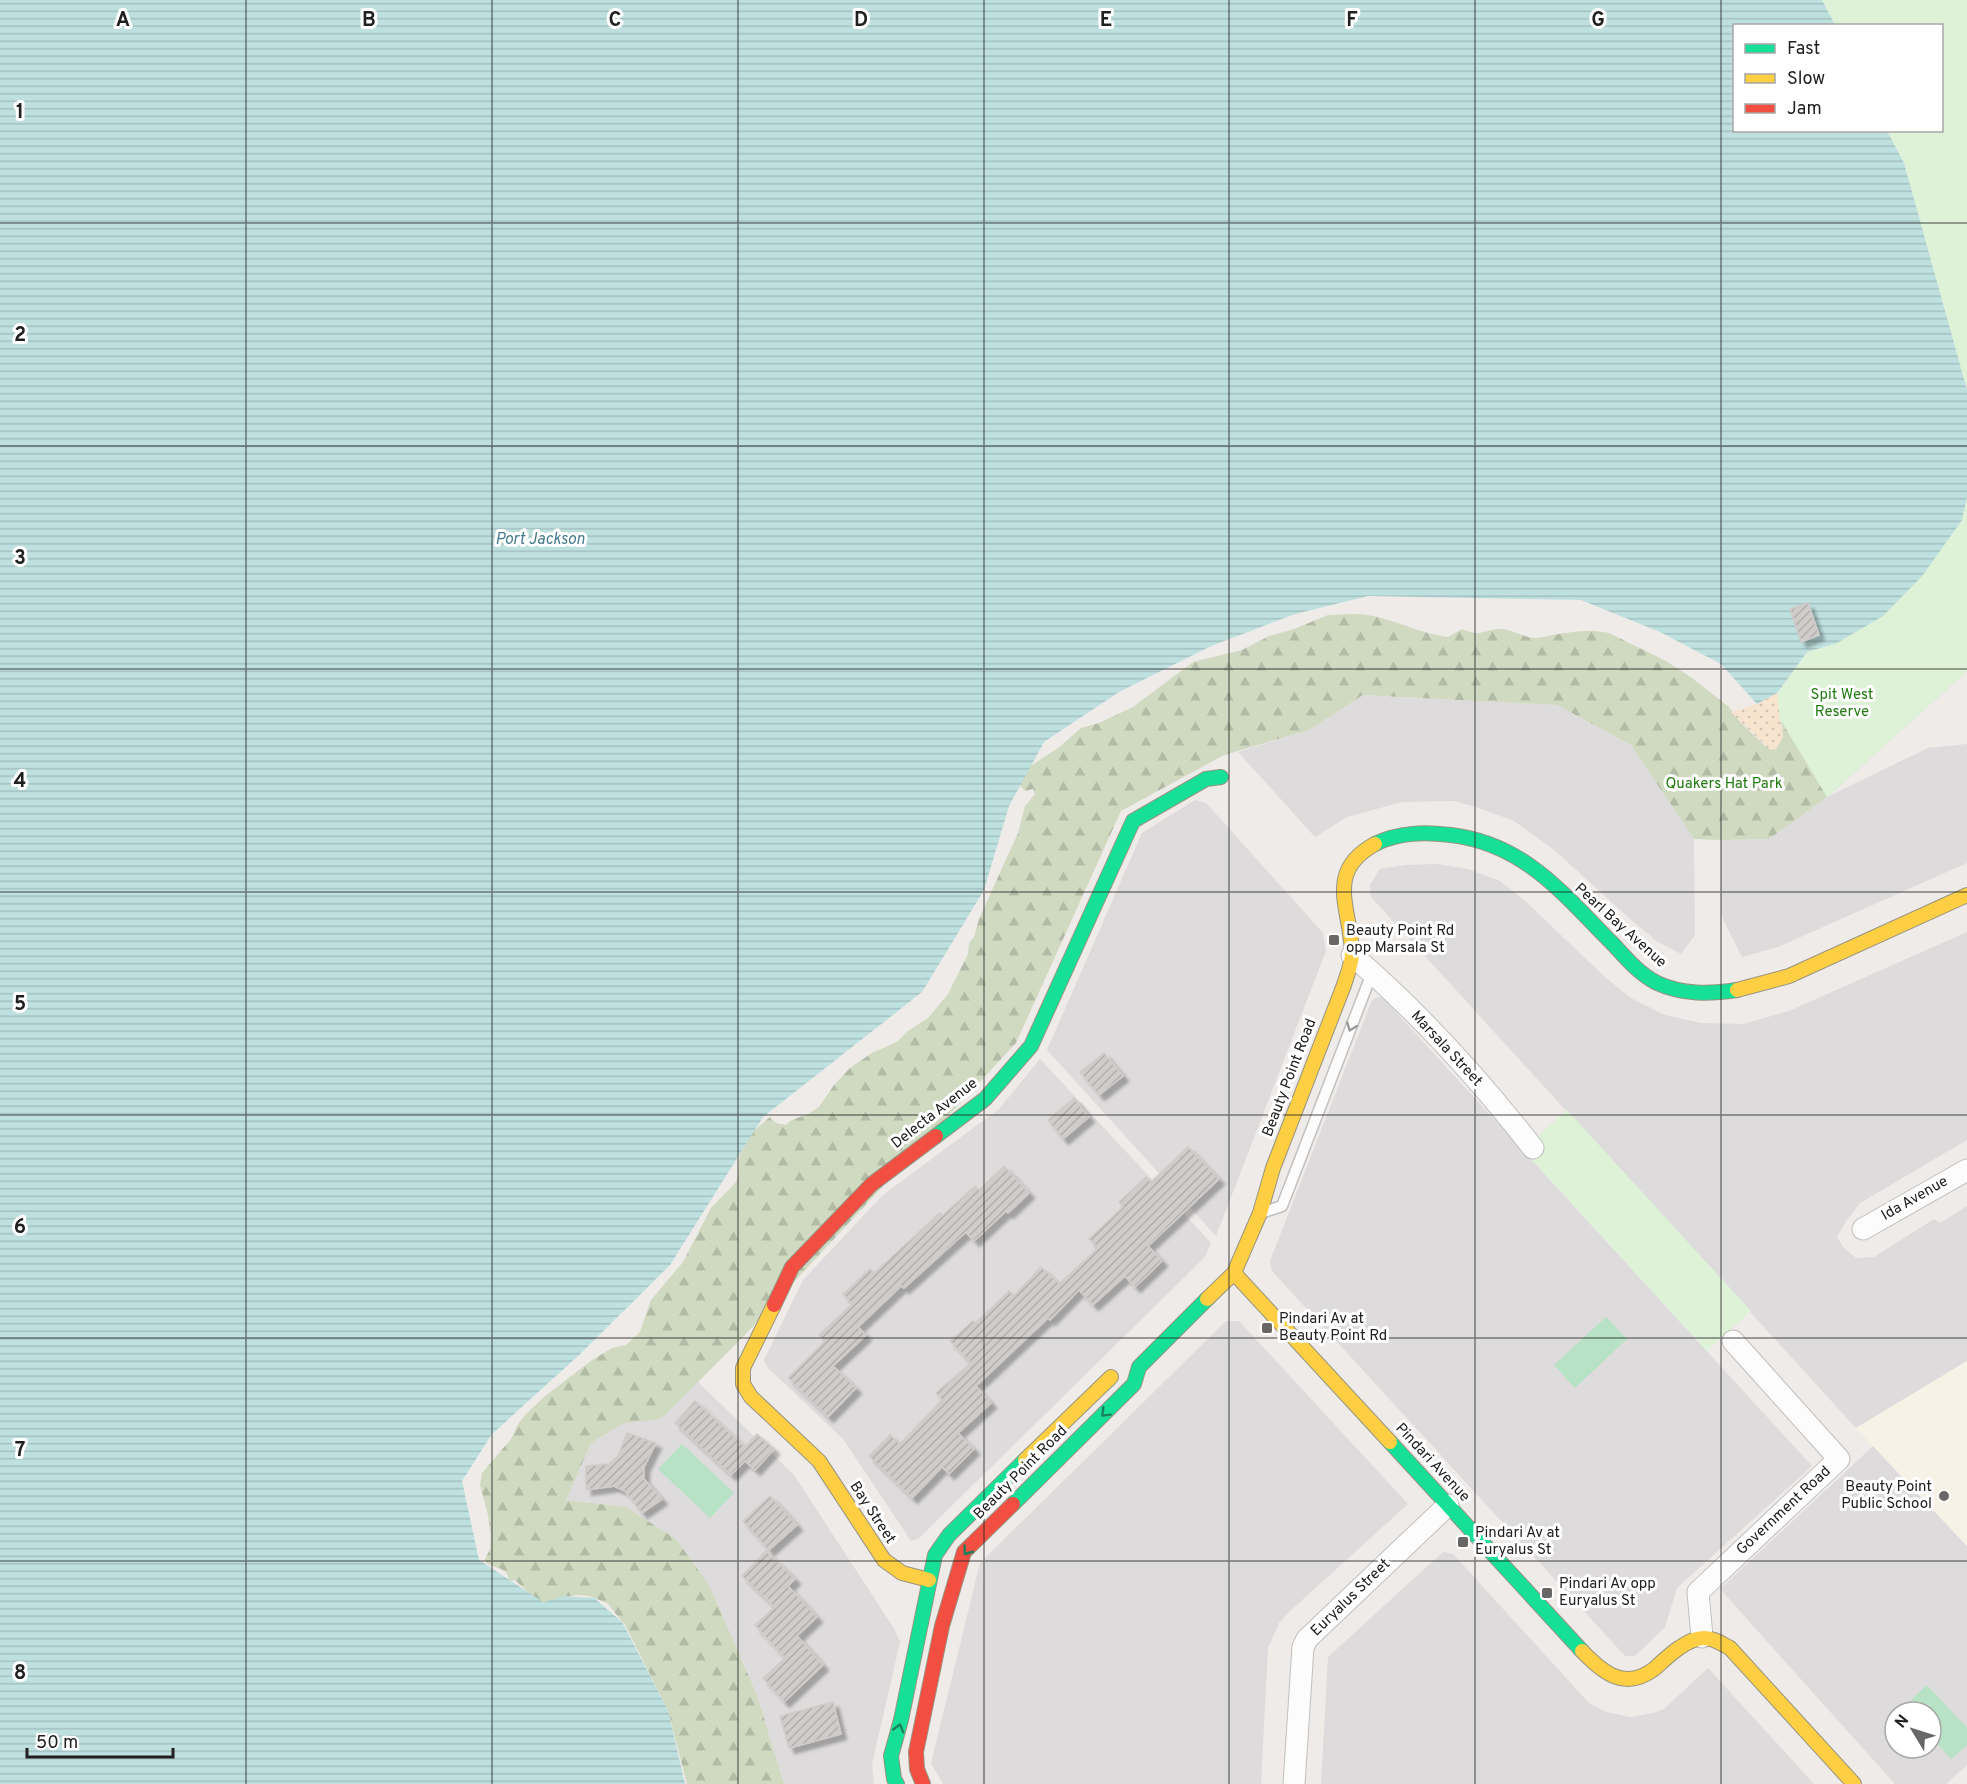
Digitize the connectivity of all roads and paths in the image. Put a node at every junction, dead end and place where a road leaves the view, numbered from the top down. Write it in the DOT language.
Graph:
graph roads {
  1 [pos="1221,777"];
  2 [pos="1967,895"];
  3 [pos="1352,956"];
  4 [pos="1372,973"];
  5 [pos="1533,1148"];
  6 [pos="1967,1170"];
  7 [pos="1260,1214"];
  8 [pos="1863,1229"];
  9 [pos="1234,1273"];
  10 [pos="1733,1341"];
  11 [pos="1139,1367"];
  12 [pos="743,1368"];
  13 [pos="1448,1505"];
  14 [pos="929,1580"];
  15 [pos="1702,1637"];
  16 [pos="897,1784"];
  17 [pos="923,1784"];
  18 [pos="1294,1784"];
  19 [pos="1854,1784"];
  1 -- 12 [label="street, Delecta Avenue"];
  2 -- 3 [label="street, Pearl Bay Avenue"];
  3 -- 4 [label="street, Marsala Street"];
  3 -- 7 [label="street, Beauty Point Road"];
  4 -- 5 [label="street, Marsala Street"];
  4 -- 7 [label="lane, one-way"];
  6 -- 8 [label="street, Ida Avenue"];
  7 -- 9 [label="street, Beauty Point Road"];
  9 -- 11 [label="street, Beauty Point Road"];
  9 -- 13 [label="street, Pindari Avenue"];
  10 -- 15 [label="street, Government Road"];
  11 -- 14 [label="street, Beauty Point Road"];
  11 -- 17 [label="street, Beauty Point Road, one-way"];
  12 -- 14 [label="street, Bay Street"];
  13 -- 15 [label="street, Pindari Avenue"];
  13 -- 18 [label="street, Euryalus Street"];
  16 -- 14 [label="street, one-way"];
  15 -- 19 [label="street"];
}
